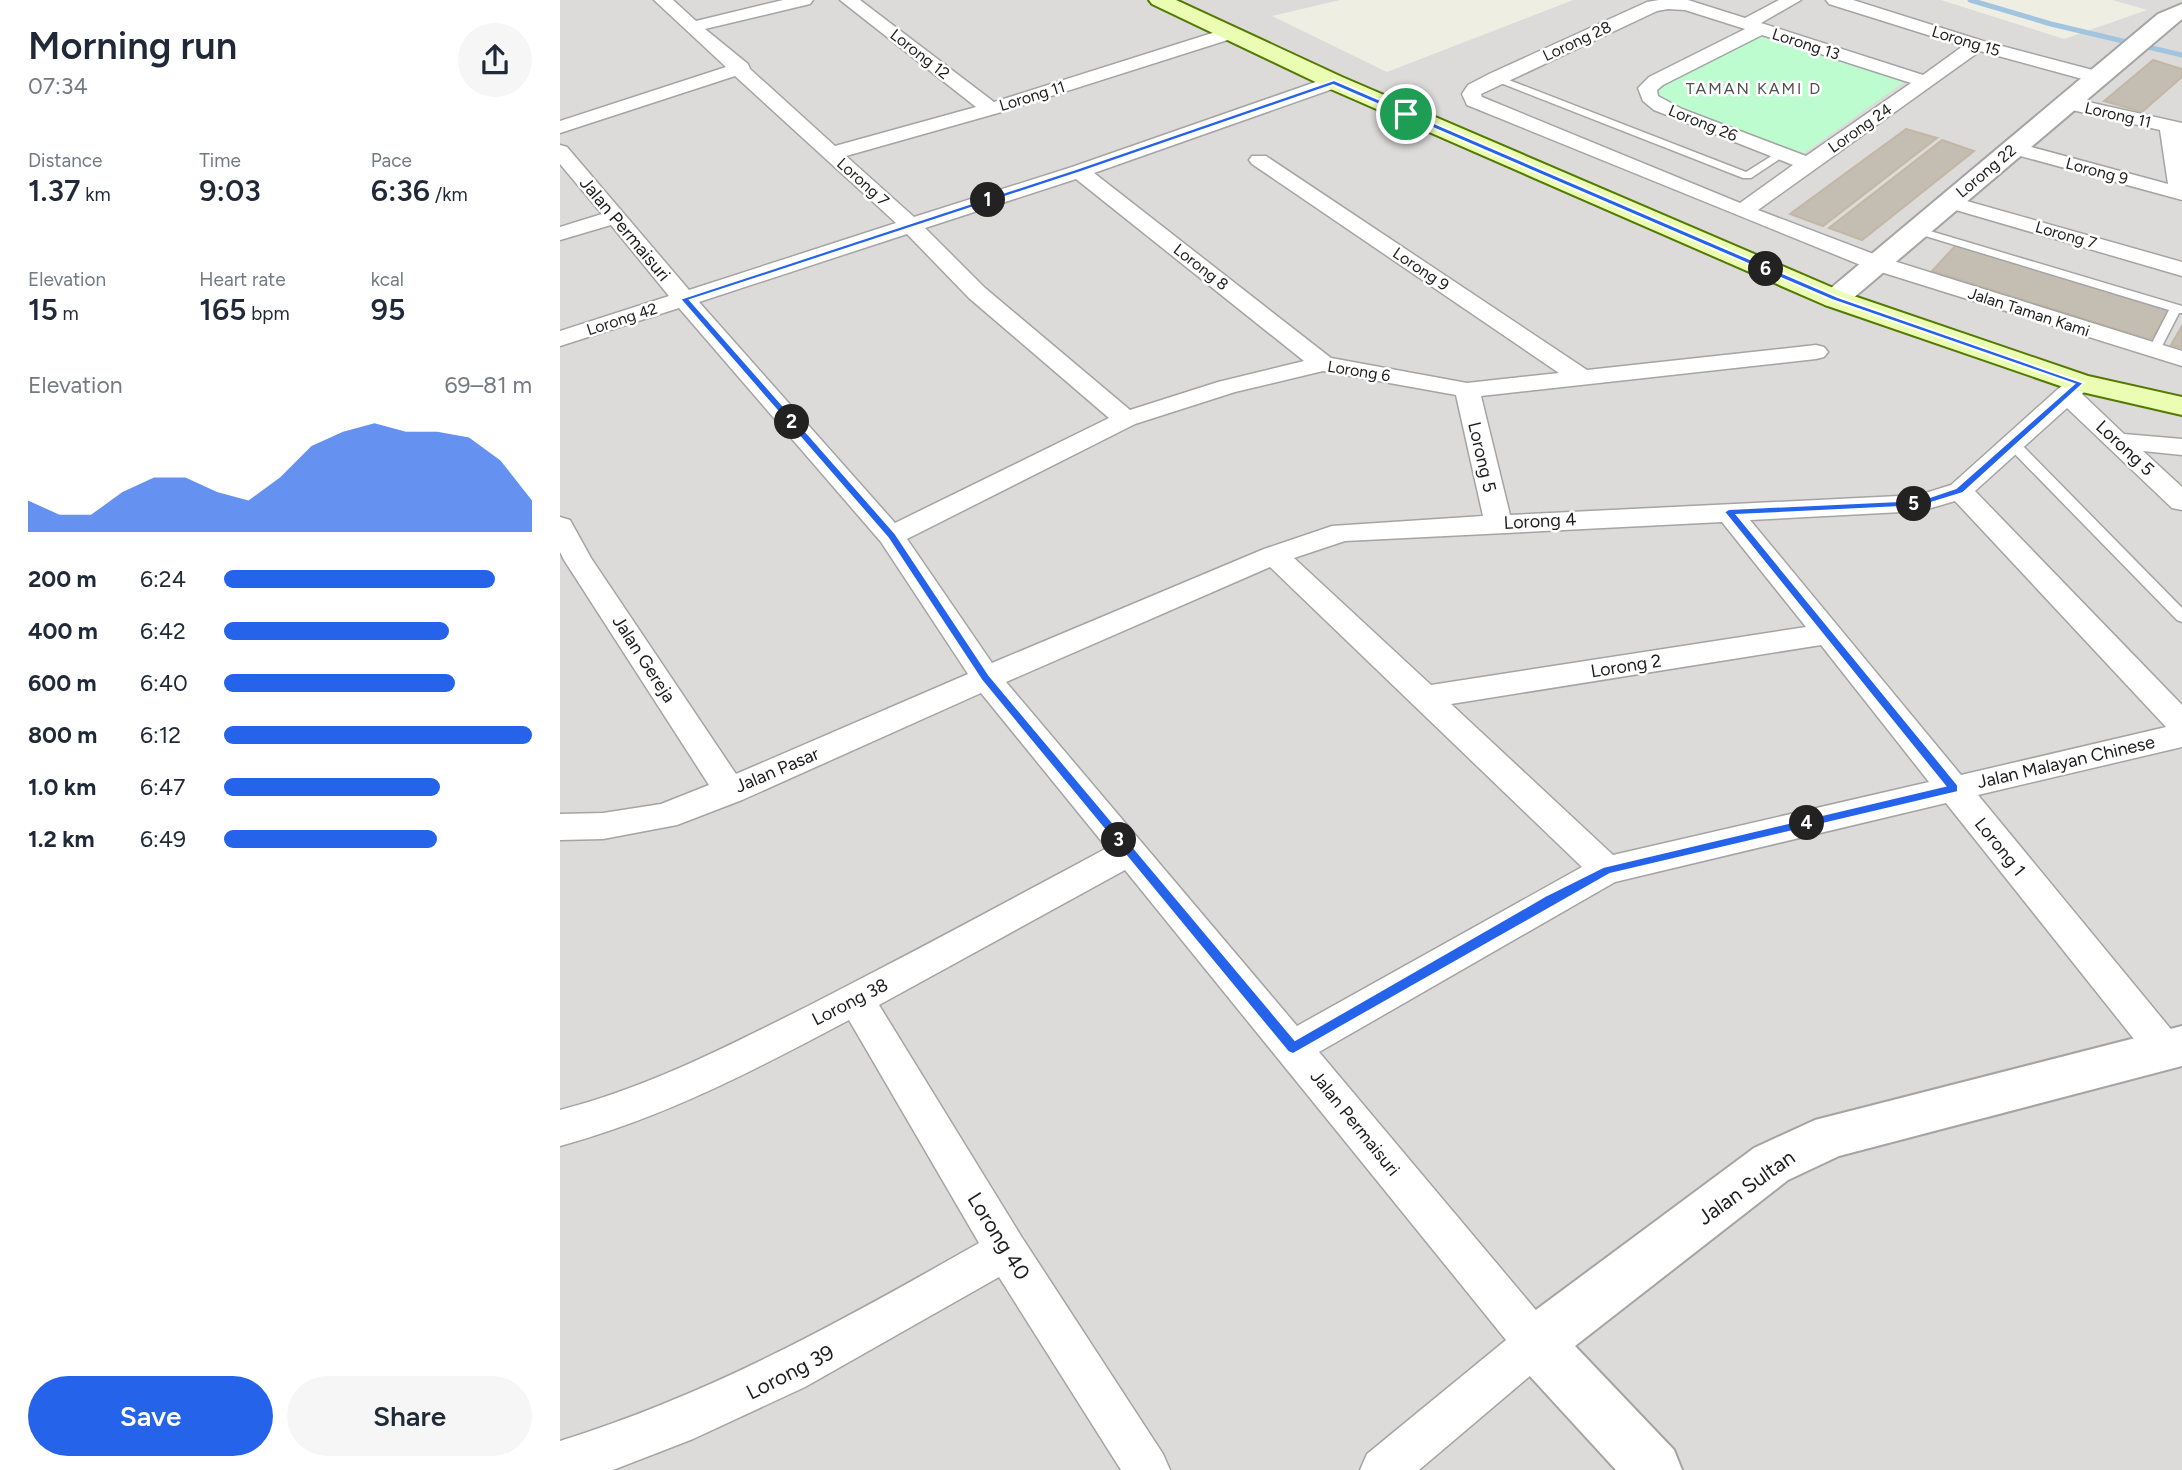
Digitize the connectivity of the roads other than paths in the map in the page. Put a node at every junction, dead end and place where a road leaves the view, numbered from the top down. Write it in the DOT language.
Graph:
graph roads {
  1 [pos="663,0"];
  2 [pos="804,0"];
  3 [pos="849,0"];
  4 [pos="1160,0"];
  5 [pos="1792,0"];
  6 [pos="1835,0"];
  7 [pos="1687,5"];
  8 [pos="2182,10"];
  9 [pos="693,27"];
  10 [pos="1753,27"];
  11 [pos="1231,33"];
  12 [pos="1977,45"];
  13 [pos="741,68"];
  14 [pos="2097,77"];
  15 [pos="1496,78"];
  16 [pos="1334,82"];
  17 [pos="1926,82"];
  18 [pos="2066,103"];
  19 [pos="991,109"];
  20 [pos="560,127"];
  21 [pos="2176,128"];
  22 [pos="2013,148"];
  23 [pos="560,151"];
  24 [pos="831,154"];
  25 [pos="1782,154"];
  26 [pos="1259,160"];
  27 [pos="1808,164"];
  28 [pos="1079,171"];
  29 [pos="2181,194"];
  30 [pos="1949,202"];
  31 [pos="1742,211"];
  32 [pos="614,217"];
  33 [pos="911,226"];
  34 [pos="1916,230"];
  35 [pos="560,234"];
  36 [pos="2182,269"];
  37 [pos="1857,279"];
  38 [pos="684,299"];
  39 [pos="2179,310"];
  40 [pos="560,340"];
  41 [pos="2154,351"];
  42 [pos="1816,352"];
  43 [pos="2182,359"];
  44 [pos="1323,364"];
  45 [pos="1583,378"];
  46 [pos="2073,388"];
  47 [pos="1468,390"];
  48 [pos="2182,406"];
  49 [pos="1126,419"];
  50 [pos="2120,441"];
  51 [pos="2012,443"];
  52 [pos="2182,447"];
  53 [pos="1960,491"];
  54 [pos="2182,502"];
  55 [pos="1729,512"];
  56 [pos="1497,523"];
  57 [pos="560,526"];
  58 [pos="891,536"];
  59 [pos="1274,555"];
  60 [pos="569,564"];
  61 [pos="2182,617"];
  62 [pos="1828,634"];
  63 [pos="986,678"];
  64 [pos="1424,697"];
  65 [pos="2182,724"];
  66 [pos="2182,735"];
  67 [pos="1953,789"];
  68 [pos="730,791"];
  69 [pos="560,827"];
  70 [pos="1128,852"];
  71 [pos="1607,870"];
  72 [pos="856,999"];
  73 [pos="1293,1048"];
  74 [pos="2174,1048"];
  75 [pos="560,1128"];
  76 [pos="1006,1250"];
  77 [pos="1536,1343"];
  78 [pos="560,1464"];
  79 [pos="1147,1470"];
  80 [pos="1383,1470"];
  81 [pos="1654,1470"];
  1 -- 9 [label="street, Lorong 7"];
  2 -- 9 [label="street"];
  3 -- 19 [label="street, Lorong 12"];
  4 -- 11 [label="main road"];
  5 -- 10 [label="street"];
  6 -- 12 [label="street, Lorong 15"];
  7 -- 10 [label="street, Lorong 13"];
  7 -- 15 [label="street, Lorong 28"];
  8 -- 14 [label="street, Lorong 22"];
  9 -- 13 [label="street, Lorong 7"];
  10 -- 17 [label="street, Lorong 13"];
  10 -- 25 [label="street, Lorong 26"];
  11 -- 16 [label="main road"];
  11 -- 19 [label="street, Lorong 11"];
  12 -- 14 [label="street, Lorong 15"];
  12 -- 17 [label="street, Lorong 24"];
  13 -- 20 [label="street"];
  13 -- 24 [label="street, Lorong 7"];
  14 -- 18 [label="street, Lorong 22"];
  15 -- 25 [label="lane"];
  15 -- 31 [label="street, Lorong 28"];
  16 -- 28 [label="street, Lorong 42"];
  16 -- 37 [label="main road"];
  17 -- 27 [label="street, Lorong 24"];
  18 -- 21 [label="street, Lorong 11"];
  18 -- 22 [label="street, Lorong 22"];
  19 -- 24 [label="street, Lorong 11"];
  21 -- 29 [label="street, Lorong 11"];
  22 -- 29 [label="street, Lorong 9"];
  22 -- 30 [label="street, Lorong 22"];
  23 -- 32 [label="street, Jalan Permaisuri"];
  24 -- 33 [label="street, Lorong 7"];
  25 -- 27 [label="street, Lorong 26"];
  26 -- 45 [label="street, Lorong 9"];
  27 -- 31 [label="street, Lorong 24"];
  28 -- 33 [label="street, Lorong 42"];
  28 -- 44 [label="street, Lorong 8"];
  30 -- 34 [label="street, Lorong 22"];
  30 -- 36 [label="street, Lorong 7"];
  31 -- 37 [label="street"];
  32 -- 35 [label="street"];
  32 -- 38 [label="street, Jalan Permaisuri"];
  33 -- 38 [label="street, Lorong 42"];
  33 -- 49 [label="street, Lorong 7"];
  34 -- 37 [label="street, Lorong 22"];
  34 -- 39 [label="lane"];
  37 -- 41 [label="street, Jalan Taman Kami"];
  37 -- 46 [label="main road"];
  38 -- 40 [label="street, Lorong 42"];
  38 -- 58 [label="street, Jalan Permaisuri"];
  39 -- 41 [label="lane"];
  41 -- 43 [label="street, Jalan Taman Kami"];
  42 -- 45 [label="street, Lorong 6"];
  44 -- 47 [label="street, Lorong 6"];
  44 -- 49 [label="street, Lorong 6"];
  45 -- 47 [label="street, Lorong 6"];
  46 -- 48 [label="main road"];
  46 -- 50 [label="street, Lorong 5"];
  46 -- 51 [label="street, Lorong 4"];
  47 -- 56 [label="street, Lorong 5"];
  49 -- 58 [label="street, Lorong 6"];
  50 -- 52 [label="street"];
  50 -- 54 [label="street, Lorong 5"];
  51 -- 53 [label="street, Lorong 4"];
  51 -- 61 [label="lane"];
  53 -- 55 [label="street, Lorong 4"];
  53 -- 65 [label="street"];
  55 -- 56 [label="street, Lorong 4"];
  55 -- 62 [label="street, Lorong 1"];
  56 -- 59 [label="street, Lorong 4"];
  57 -- 60 [label="street, Jalan Gereja"];
  58 -- 63 [label="street, Jalan Permaisuri"];
  59 -- 63 [label="street, Lorong 4"];
  59 -- 64 [label="street"];
  60 -- 68 [label="street, Jalan Gereja"];
  62 -- 64 [label="street, Lorong 2"];
  62 -- 67 [label="street, Lorong 1"];
  63 -- 68 [label="street, Jalan Pasar"];
  63 -- 70 [label="street, Jalan Permaisuri"];
  64 -- 71 [label="street"];
  66 -- 67 [label="street, Jalan Malayan Chinese"];
  67 -- 71 [label="street, Jalan Malayan Chinese"];
  67 -- 74 [label="street, Lorong 1"];
  68 -- 69 [label="street, Jalan Pasar"];
  70 -- 72 [label="street, Lorong 38"];
  70 -- 73 [label="street, Jalan Permaisuri"];
  71 -- 73 [label="street, Jalan Malayan Chinese"];
  72 -- 75 [label="street, Lorong 38"];
  72 -- 76 [label="street, Lorong 40"];
  73 -- 77 [label="street, Jalan Permaisuri"];
  74 -- 77 [label="street, Jalan Sultan"];
  76 -- 78 [label="street, Lorong 39"];
  76 -- 79 [label="street, Lorong 40"];
  77 -- 80 [label="street, Jalan Sultan"];
  77 -- 81 [label="street, Jalan Permaisuri"];
}
